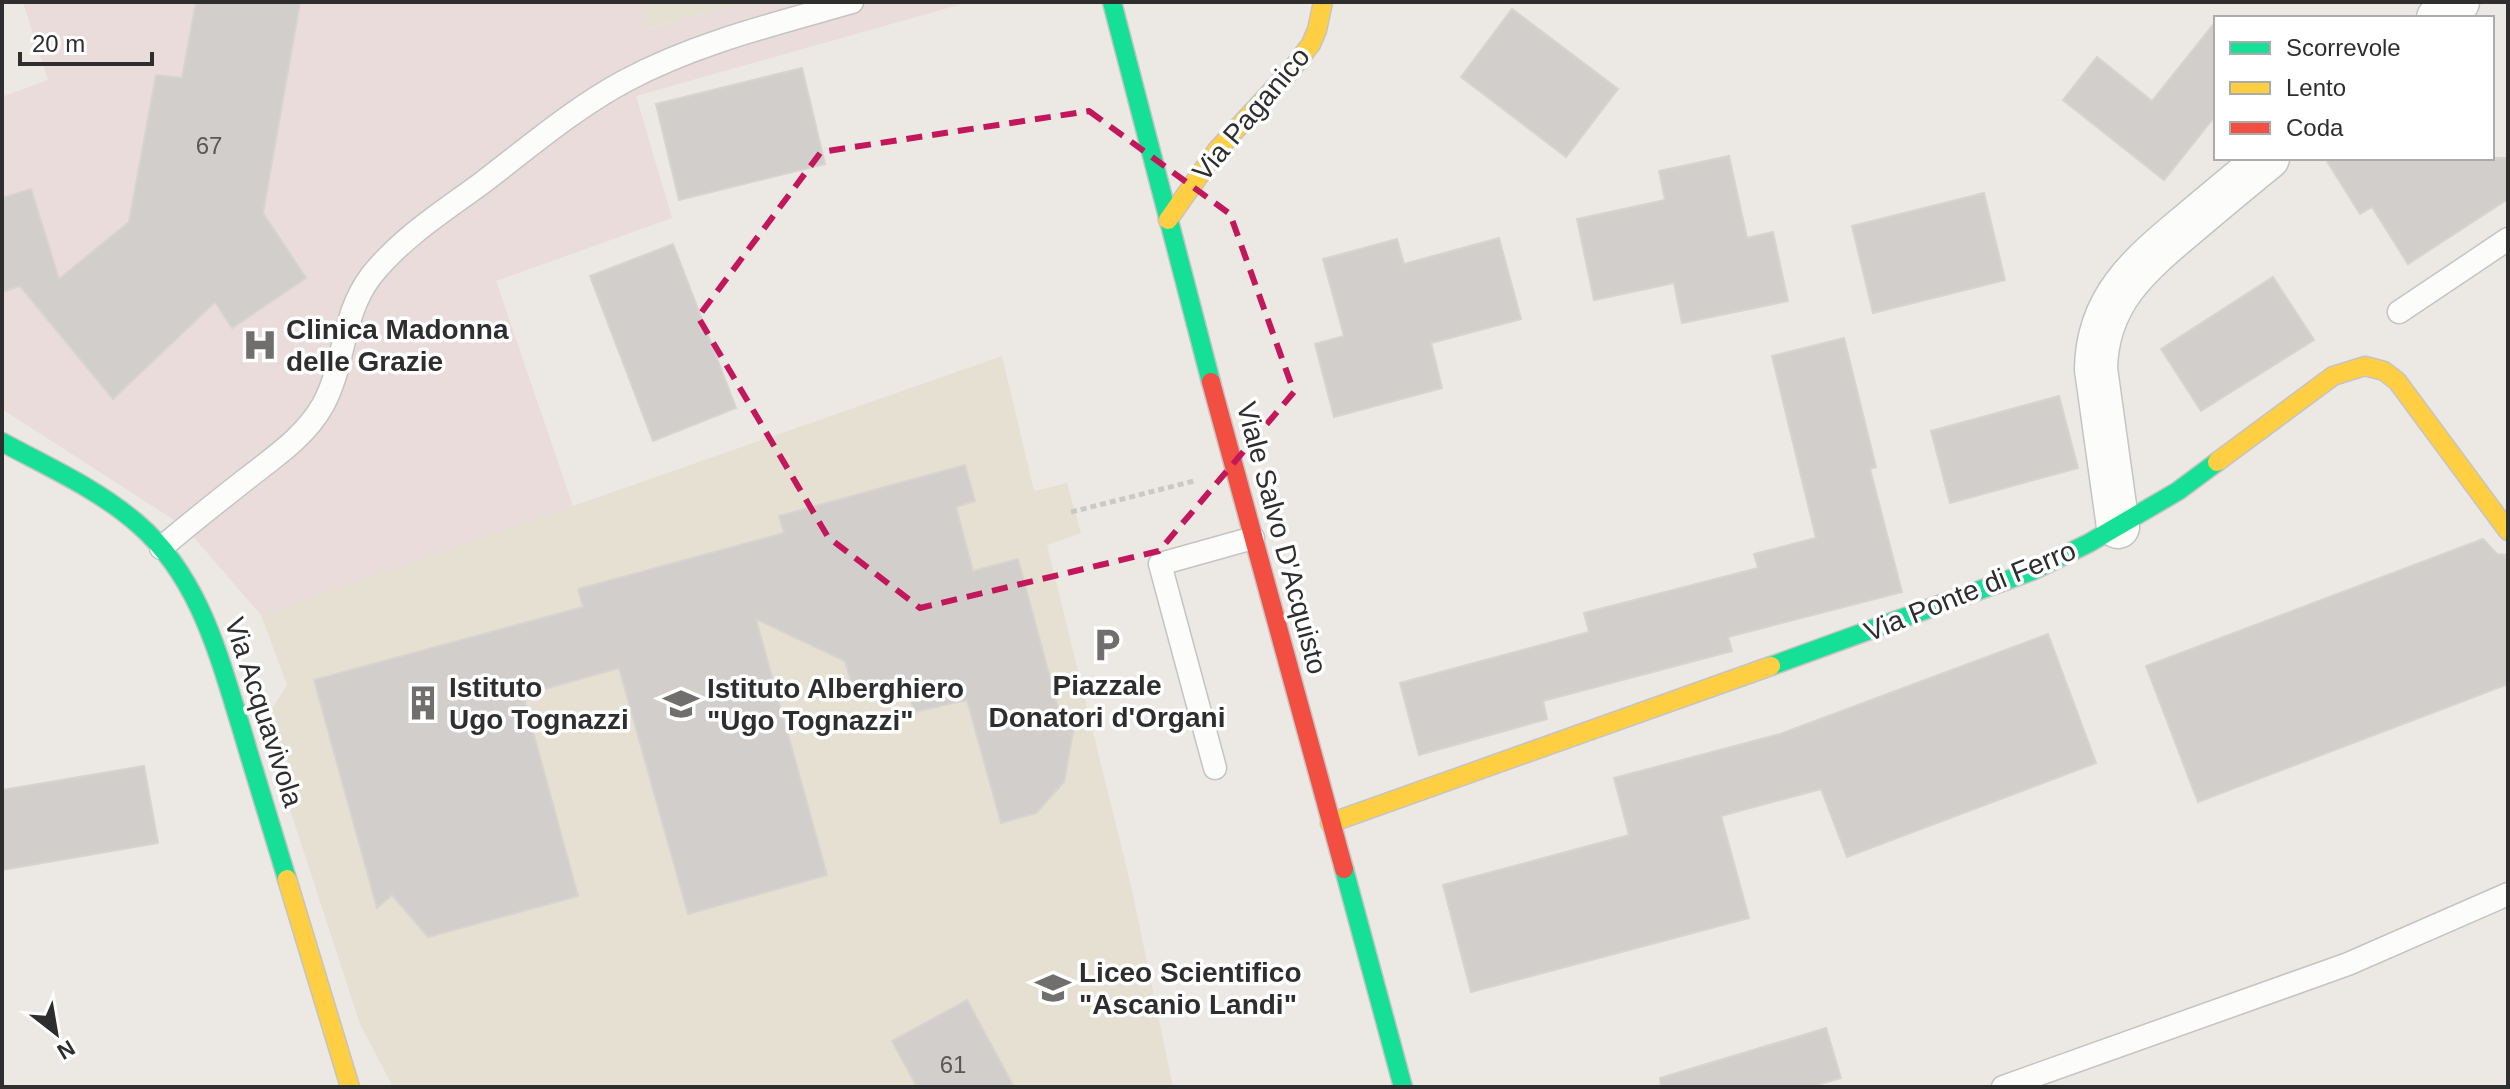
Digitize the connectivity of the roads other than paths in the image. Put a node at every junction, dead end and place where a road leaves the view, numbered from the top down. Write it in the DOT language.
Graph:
graph roads {
  1 [pos="852,2"];
  2 [pos="1112,2"];
  3 [pos="1323,2"];
  4 [pos="2458,2"];
  5 [pos="2440,16"];
  6 [pos="2266,160"];
  7 [pos="1168,220"];
  8 [pos="2508,239"];
  9 [pos="2399,312"];
  10 [pos="2,442"];
  11 [pos="2118,527"];
  12 [pos="2508,531"];
  13 [pos="1253,538"];
  14 [pos="161,548"];
  15 [pos="1215,768"];
  16 [pos="1330,823"];
  17 [pos="2508,894"];
  18 [pos="350,1087"];
  19 [pos="1403,1087"];
  20 [pos="2003,1087"];
  1 -- 14 [label="lane"];
  2 -- 7 [label="street, Viale Salvo D'Acquisto"];
  3 -- 7 [label="street, Via Paganico"];
  4 -- 5 [label="street"];
  6 -- 11 [label="street"];
  7 -- 13 [label="street, Viale Salvo D'Acquisto"];
  8 -- 9 [label="lane"];
  10 -- 14 [label="street, Via Acquavivola"];
  11 -- 12 [label="street, Via Ponte di Ferro"];
  11 -- 16 [label="street, Via Ponte di Ferro"];
  13 -- 15 [label="lane"];
  13 -- 16 [label="street, Viale Salvo D'Acquisto"];
  14 -- 18 [label="street, Via Acquavivola"];
  16 -- 19 [label="street, Viale Salvo D'Acquisto"];
  17 -- 20 [label="lane"];
}
